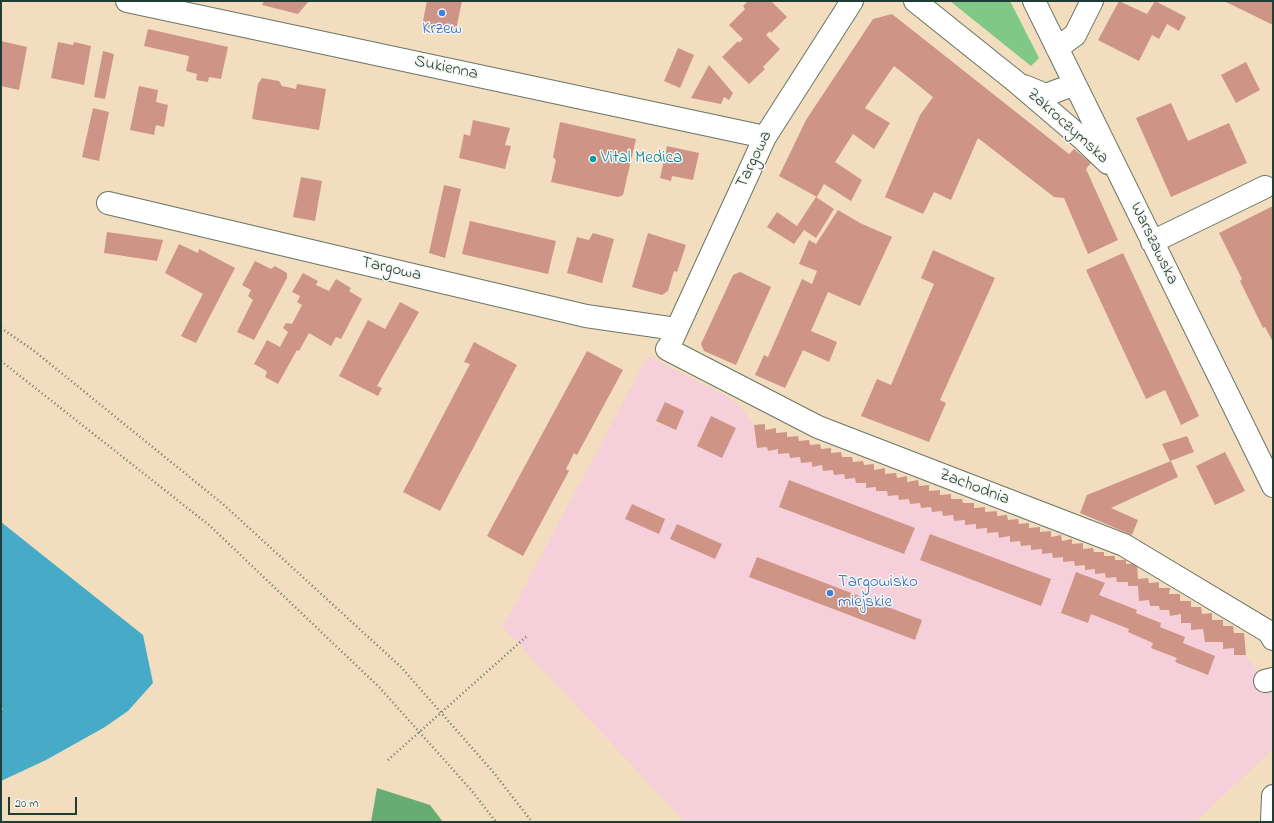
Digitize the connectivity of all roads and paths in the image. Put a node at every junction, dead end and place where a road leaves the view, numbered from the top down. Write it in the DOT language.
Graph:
graph roads {
  1 [pos="127,1"];
  2 [pos="852,1"];
  3 [pos="915,1"];
  4 [pos="1034,1"];
  5 [pos="1092,1"];
  6 [pos="1057,48"];
  7 [pos="1015,82"];
  8 [pos="1075,84"];
  9 [pos="765,136"];
  10 [pos="1119,174"];
  11 [pos="1265,188"];
  12 [pos="108,203"];
  13 [pos="1152,242"];
  14 [pos="1,328"];
  15 [pos="676,329"];
  16 [pos="664,356"];
  17 [pos="1,361"];
  18 [pos="1273,486"];
  19 [pos="526,636"];
  20 [pos="1273,639"];
  21 [pos="442,713"];
  22 [pos="420,732"];
  23 [pos="388,760"];
  24 [pos="1273,796"];
  25 [pos="496,822"];
  26 [pos="532,822"];
  27 [pos="1272,822"];
  1 -- 9 [label="street, Sukienna"];
  2 -- 9 [label="street, Targowa"];
  3 -- 7 [label="street, Zakroczymska"];
  4 -- 6 [label="street, Warszawska"];
  5 -- 6 [label="street"];
  6 -- 8 [label="street, Warszawska"];
  7 -- 8 [label="street, Zakroczymska"];
  7 -- 10 [label="street, Zakroczymska"];
  8 -- 10 [label="street, Warszawska"];
  9 -- 15 [label="street, Targowa"];
  10 -- 13 [label="street, Warszawska"];
  11 -- 13 [label="street"];
  12 -- 15 [label="street, Targowa"];
  13 -- 18 [label="street, Warszawska"];
  14 -- 21 [label="path"];
  15 -- 16 [label="street, Targowa"];
  16 -- 20 [label="street, Zachodnia"];
  17 -- 22 [label="path"];
  19 -- 21 [label="path"];
  21 -- 22 [label="path"];
  21 -- 26 [label="path"];
  22 -- 23 [label="path"];
  22 -- 25 [label="path"];
  24 -- 27 [label="street"];
}
